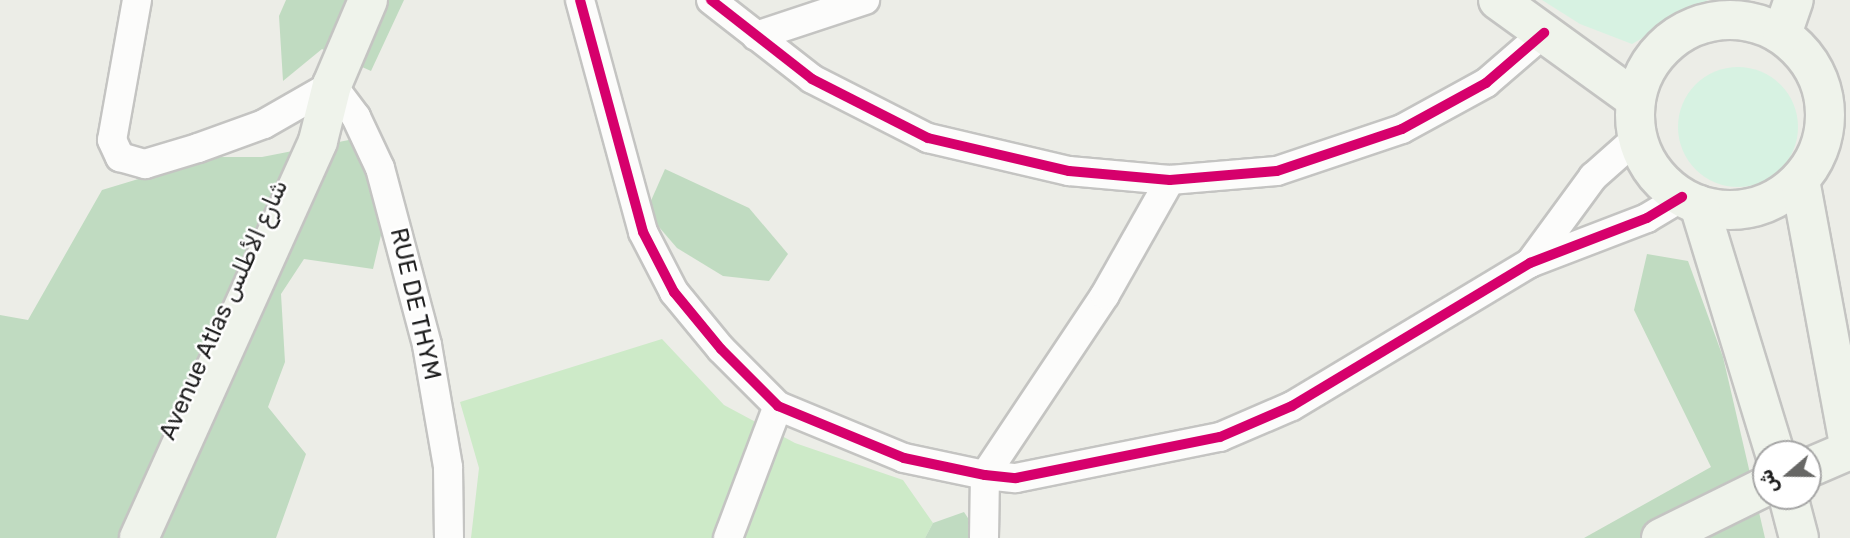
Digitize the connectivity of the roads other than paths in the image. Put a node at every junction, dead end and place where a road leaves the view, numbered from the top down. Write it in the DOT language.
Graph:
graph roads {
  1 [pos="137,0"];
  2 [pos="368,0"];
  3 [pos="580,0"];
  4 [pos="711,0"];
  5 [pos="865,0"];
  6 [pos="1498,0"];
  7 [pos="1788,17"];
  8 [pos="1545,33"];
  9 [pos="756,36"];
  10 [pos="332,85"];
  11 [pos="1636,100"];
  12 [pos="1638,137"];
  13 [pos="1836,146"];
  14 [pos="1170,180"];
  15 [pos="1801,180"];
  16 [pos="1690,201"];
  17 [pos="1530,263"];
  18 [pos="778,406"];
  19 [pos="1771,440"];
  20 [pos="1850,451"];
  21 [pos="1822,462"];
  22 [pos="985,475"];
  23 [pos="1752,493"];
  24 [pos="1791,510"];
  25 [pos="122,538"];
  26 [pos="139,538"];
  27 [pos="449,538"];
  28 [pos="728,538"];
  29 [pos="984,538"];
  30 [pos="1661,538"];
  31 [pos="1799,538"];
  1 -- 10 [label="street"];
  2 -- 10 [label="main road, Avenue Atlas شارع الأطلس"];
  3 -- 18 [label="street"];
  4 -- 9 [label="street"];
  5 -- 9 [label="street"];
  6 -- 8 [label="main road"];
  7 -- 11 [label="main road"];
  7 -- 13 [label="main road"];
  8 -- 11 [label="main road"];
  8 -- 14 [label="street"];
  9 -- 14 [label="street"];
  10 -- 25 [label="main road, Avenue Atlas شارع الأطلس"];
  10 -- 26 [label="main road, Avenue Atlas شارع الأطلس"];
  10 -- 27 [label="street, RUE DE THYM"];
  11 -- 12 [label="main road"];
  12 -- 16 [label="main road"];
  12 -- 17 [label="street"];
  13 -- 15 [label="main road"];
  14 -- 22 [label="street"];
  15 -- 16 [label="main road"];
  15 -- 20 [label="main road"];
  16 -- 17 [label="street"];
  16 -- 19 [label="main road"];
  17 -- 22 [label="street"];
  18 -- 22 [label="street"];
  18 -- 28 [label="street"];
  20 -- 21 [label="main road"];
  22 -- 29 [label="street"];
  23 -- 30 [label="main road"];
  24 -- 31 [label="main road"];
}
